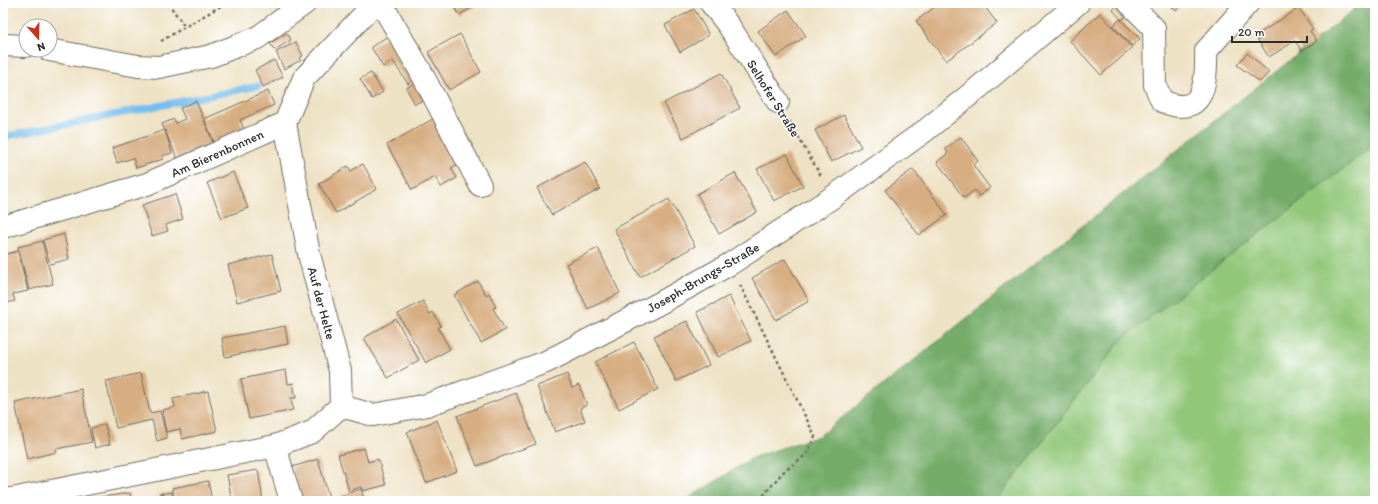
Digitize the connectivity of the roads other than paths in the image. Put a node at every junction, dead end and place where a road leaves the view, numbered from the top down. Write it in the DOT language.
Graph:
graph roads {
  1 [pos="305,3"];
  2 [pos="375,3"];
  3 [pos="381,3"];
  4 [pos="711,3"];
  5 [pos="1078,3"];
  6 [pos="1129,3"];
  7 [pos="1248,3"];
  8 [pos="3,45"];
  9 [pos="18,46"];
  10 [pos="58,52"];
  11 [pos="778,102"];
  12 [pos="285,123"];
  13 [pos="480,185"];
  14 [pos="3,227"];
  15 [pos="341,406"];
  16 [pos="275,446"];
  17 [pos="3,499"];
  18 [pos="291,501"];
  1 -- 10 [label="street"];
  2 -- 12 [label="street"];
  3 -- 13 [label="street"];
  4 -- 11 [label="street, Selhofer Straße"];
  5 -- 15 [label="street, Joseph-Brungs-Straße"];
  6 -- 7 [label="street"];
  8 -- 9 [label="street"];
  12 -- 14 [label="street, Am Bierenbonnen"];
  12 -- 15 [label="street, Auf der Helte"];
  15 -- 16 [label="street"];
  16 -- 17 [label="street"];
  16 -- 18 [label="street"];
}
